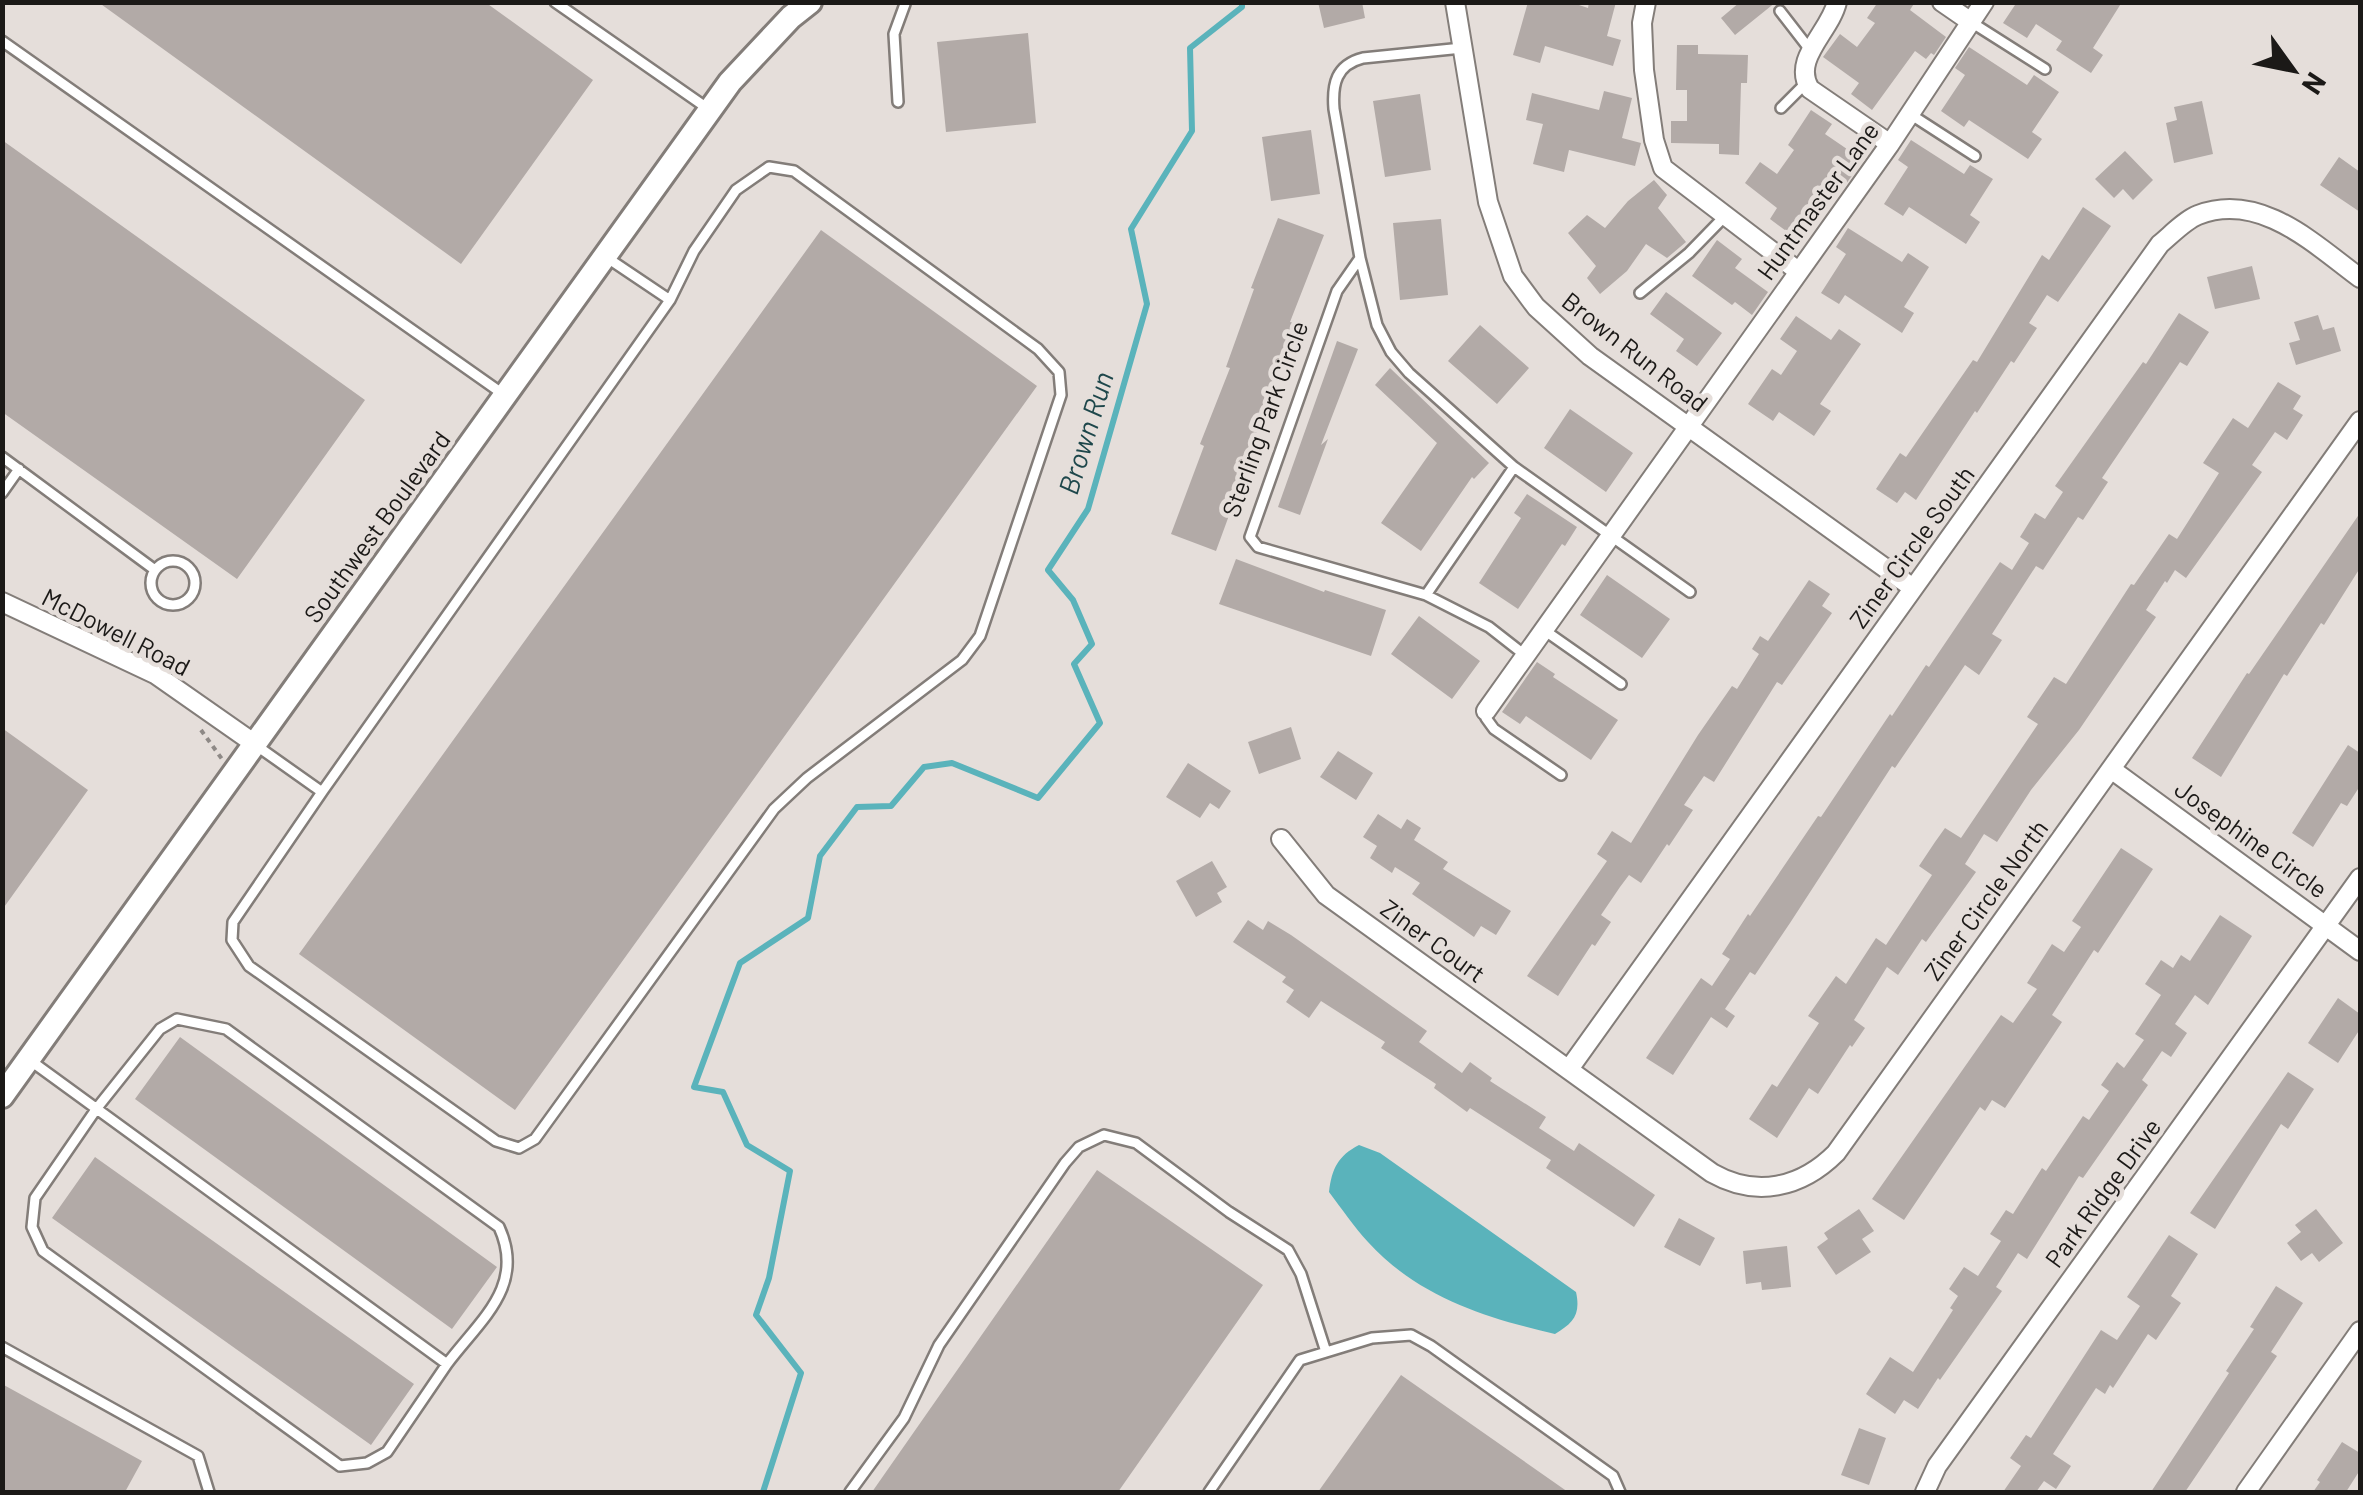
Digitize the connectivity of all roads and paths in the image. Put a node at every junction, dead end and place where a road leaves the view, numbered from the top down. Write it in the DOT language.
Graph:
graph roads {
  1 [pos="554,2"];
  2 [pos="810,2"];
  3 [pos="1455,2"];
  4 [pos="1646,2"];
  5 [pos="1838,2"];
  6 [pos="1942,2"];
  7 [pos="1984,2"];
  8 [pos="906,4"];
  9 [pos="1780,11"];
  10 [pos="1971,22"];
  11 [pos="2,41"];
  12 [pos="1462,48"];
  13 [pos="1811,51"];
  14 [pos="2045,69"];
  15 [pos="1806,82"];
  16 [pos="898,102"];
  17 [pos="1781,108"];
  18 [pos="710,110"];
  19 [pos="1910,114"];
  20 [pos="1890,144"];
  21 [pos="1975,156"];
  22 [pos="1725,216"];
  23 [pos="605,256"];
  24 [pos="1360,258"];
  25 [pos="1798,271"];
  26 [pos="2360,278"];
  27 [pos="1640,293"];
  28 [pos="670,300"];
  29 [pos="505,395"];
  30 [pos="2360,422"];
  31 [pos="1688,426"];
  32 [pos="2,457"];
  33 [pos="1514,467"];
  34 [pos="19,469"];
  35 [pos="2,493"];
  36 [pos="1611,535"];
  37 [pos="155,570"];
  38 [pos="1914,588"];
  39 [pos="1690,592"];
  40 [pos="1426,595"];
  41 [pos="2,602"];
  42 [pos="1544,630"];
  43 [pos="1526,656"];
  44 [pos="1621,684"];
  45 [pos="1486,711"];
  46 [pos="202,731"];
  47 [pos="254,744"];
  48 [pos="222,759"];
  49 [pos="2111,769"];
  50 [pos="1561,775"];
  51 [pos="322,792"];
  52 [pos="1280,839"];
  53 [pos="2360,878"];
  54 [pos="2326,925"];
  55 [pos="2360,950"];
  56 [pos="29,1060"];
  57 [pos="1569,1069"];
  58 [pos="2,1096"];
  59 [pos="96,1108"];
  60 [pos="2360,1331"];
  61 [pos="2,1347"];
  62 [pos="1326,1352"];
  63 [pos="448,1364"];
  64 [pos="209,1492"];
  65 [pos="850,1492"];
  66 [pos="1209,1492"];
  67 [pos="1620,1492"];
  68 [pos="1925,1492"];
  69 [pos="2246,1492"];
  1 -- 18 [label="lane"];
  2 -- 18 [label="street, Southwest Boulevard"];
  3 -- 12 [label="street, Brown Run Road"];
  4 -- 22 [label="street"];
  5 -- 13 [label="street"];
  6 -- 10 [label="street"];
  7 -- 10 [label="street, Huntmaster Lane"];
  8 -- 16 [label="lane"];
  9 -- 13 [label="lane"];
  10 -- 14 [label="lane"];
  10 -- 19 [label="street, Huntmaster Lane"];
  11 -- 29 [label="lane"];
  12 -- 24 [label="lane"];
  12 -- 31 [label="street, Brown Run Road"];
  13 -- 15 [label="street"];
  15 -- 17 [label="lane"];
  15 -- 20 [label="street"];
  18 -- 23 [label="street, Southwest Boulevard"];
  19 -- 20 [label="street, Huntmaster Lane"];
  19 -- 21 [label="lane"];
  20 -- 25 [label="street, Huntmaster Lane"];
  22 -- 25 [label="street"];
  22 -- 27 [label="lane"];
  23 -- 28 [label="lane"];
  23 -- 29 [label="street, Southwest Boulevard"];
  24 -- 33 [label="lane"];
  24 -- 40 [label="lane, Sterling Park Circle"];
  25 -- 31 [label="street, Huntmaster Lane"];
  26 -- 38 [label="street, Ziner Circle South"];
  28 -- 51 [label="lane"];
  28 -- 51 [label="lane"];
  29 -- 47 [label="street, Southwest Boulevard"];
  30 -- 49 [label="street, Ziner Circle North"];
  31 -- 36 [label="street"];
  31 -- 38 [label="street, Brown Run Road"];
  32 -- 34 [label="lane"];
  33 -- 36 [label="lane"];
  33 -- 40 [label="lane"];
  34 -- 35 [label="lane"];
  34 -- 37 [label="lane"];
  36 -- 39 [label="lane"];
  36 -- 42 [label="street"];
  37 -- 37 [label="lane"];
  38 -- 57 [label="street, Ziner Circle South"];
  40 -- 43 [label="lane, Sterling Park Circle"];
  41 -- 47 [label="street, McDowell Road"];
  42 -- 43 [label="street"];
  42 -- 44 [label="lane"];
  43 -- 45 [label="street"];
  45 -- 50 [label="lane"];
  46 -- 48 [label="path"];
  47 -- 51 [label="lane"];
  47 -- 56 [label="street, Southwest Boulevard"];
  49 -- 54 [label="street, Josephine Circle"];
  49 -- 57 [label="street, Ziner Circle North"];
  52 -- 57 [label="street, Ziner Court"];
  53 -- 54 [label="street, Park Ridge Drive"];
  54 -- 55 [label="street, Josephine Circle"];
  54 -- 68 [label="street, Park Ridge Drive"];
  56 -- 58 [label="street, Southwest Boulevard"];
  56 -- 59 [label="lane"];
  59 -- 63 [label="lane"];
  59 -- 63 [label="lane"];
  59 -- 63 [label="lane"];
  60 -- 69 [label="street"];
  61 -- 64 [label="lane"];
  62 -- 65 [label="lane"];
  62 -- 66 [label="lane"];
  62 -- 67 [label="lane"];
}
